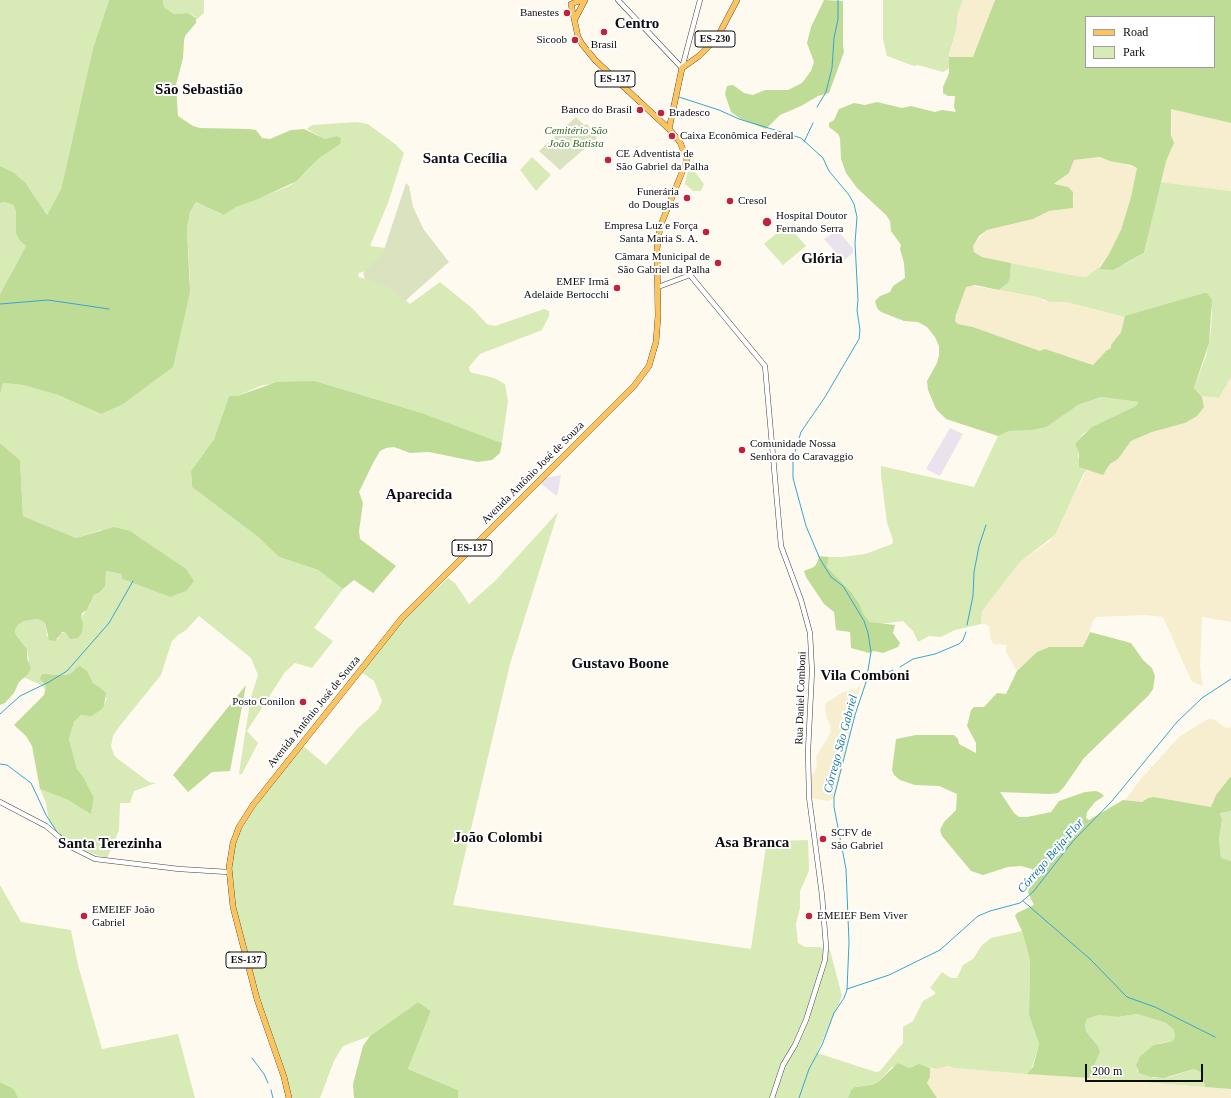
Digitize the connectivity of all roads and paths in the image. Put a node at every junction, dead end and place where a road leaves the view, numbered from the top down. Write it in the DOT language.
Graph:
graph roads {
  1 [pos="582,0"];
  2 [pos="585,0"];
  3 [pos="618,0"];
  4 [pos="700,0"];
  5 [pos="737,0"];
  6 [pos="570,2"];
  7 [pos="575,19"];
  8 [pos="681,71"];
  9 [pos="670,129"];
  10 [pos="658,287"];
  11 [pos="0,802"];
  12 [pos="228,872"];
  13 [pos="289,1098"];
  14 [pos="772,1098"];
  1 -- 6 [label="main road, ES-137"];
  2 -- 7 [label="main road"];
  3 -- 8 [label="street"];
  4 -- 8 [label="street"];
  5 -- 8 [label="main road, ES-230"];
  6 -- 7 [label="main road, ES-137"];
  7 -- 9 [label="main road, ES-137"];
  8 -- 9 [label="main road"];
  9 -- 10 [label="main road, Avenida Antônio José de Souza / ES-137"];
  10 -- 12 [label="main road, Avenida Antônio José de Souza / ES-137"];
  10 -- 14 [label="street, Rua Daniel Comboni"];
  11 -- 12 [label="street"];
  12 -- 13 [label="main road, ES-137"];
}
